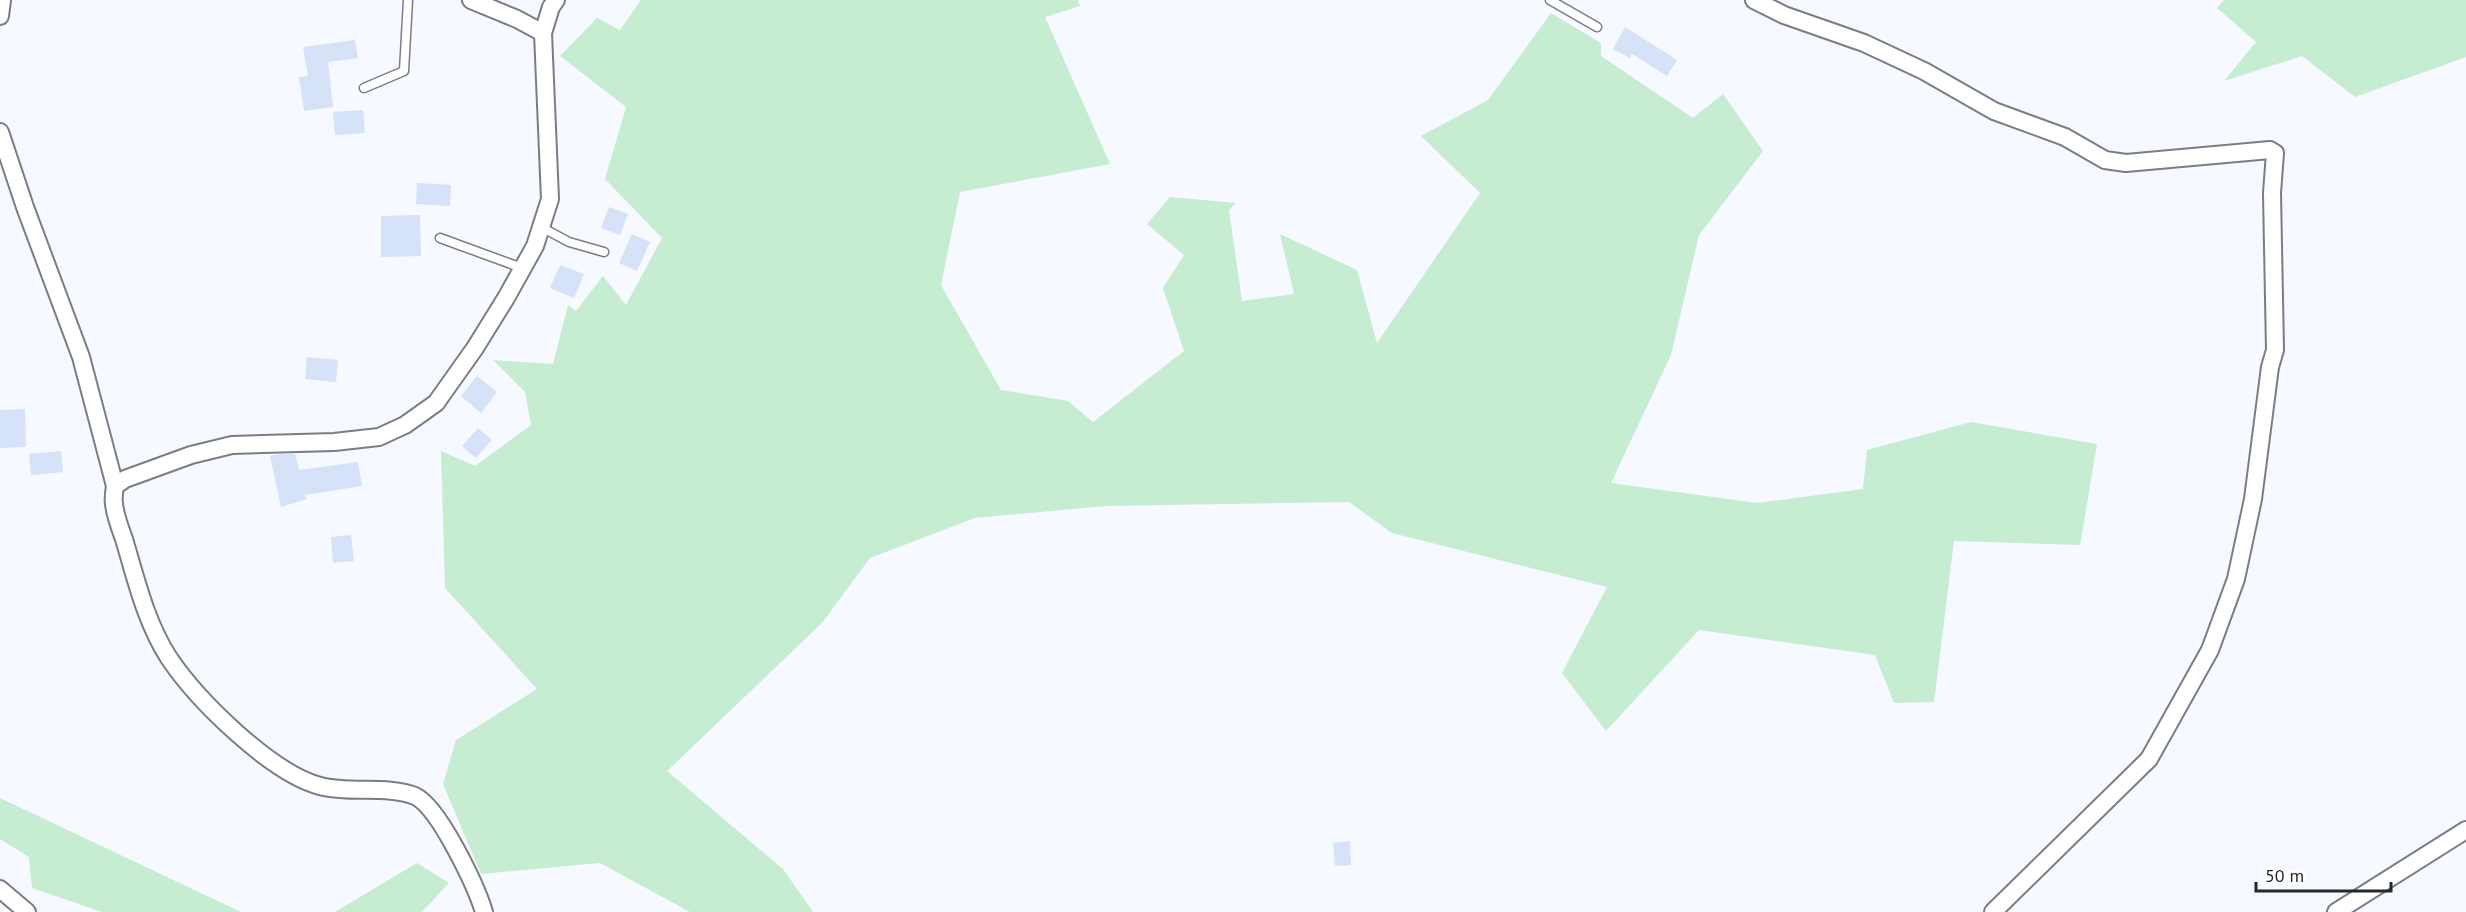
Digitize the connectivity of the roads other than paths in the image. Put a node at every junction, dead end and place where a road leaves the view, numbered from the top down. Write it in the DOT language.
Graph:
graph roads {
  1 [pos="2,0"];
  2 [pos="408,0"];
  3 [pos="471,0"];
  4 [pos="1550,0"];
  5 [pos="1754,0"];
  6 [pos="554,4"];
  7 [pos="0,16"];
  8 [pos="517,19"];
  9 [pos="1597,27"];
  10 [pos="543,33"];
  11 [pos="364,88"];
  12 [pos="0,132"];
  13 [pos="541,227"];
  14 [pos="440,238"];
  15 [pos="604,252"];
  16 [pos="522,268"];
  17 [pos="115,486"];
  18 [pos="2466,830"];
  19 [pos="0,889"];
  20 [pos="27,912"];
  21 [pos="484,912"];
  22 [pos="1993,912"];
  23 [pos="2336,912"];
  1 -- 7 [label="street"];
  2 -- 11 [label="lane"];
  3 -- 8 [label="street"];
  4 -- 9 [label="lane"];
  5 -- 22 [label="street"];
  6 -- 8 [label="street"];
  6 -- 10 [label="street"];
  8 -- 10 [label="street"];
  10 -- 13 [label="street"];
  12 -- 17 [label="street"];
  13 -- 15 [label="lane"];
  13 -- 16 [label="street"];
  14 -- 16 [label="lane"];
  16 -- 17 [label="street"];
  17 -- 21 [label="street"];
  18 -- 23 [label="street"];
  19 -- 20 [label="street"];
}
